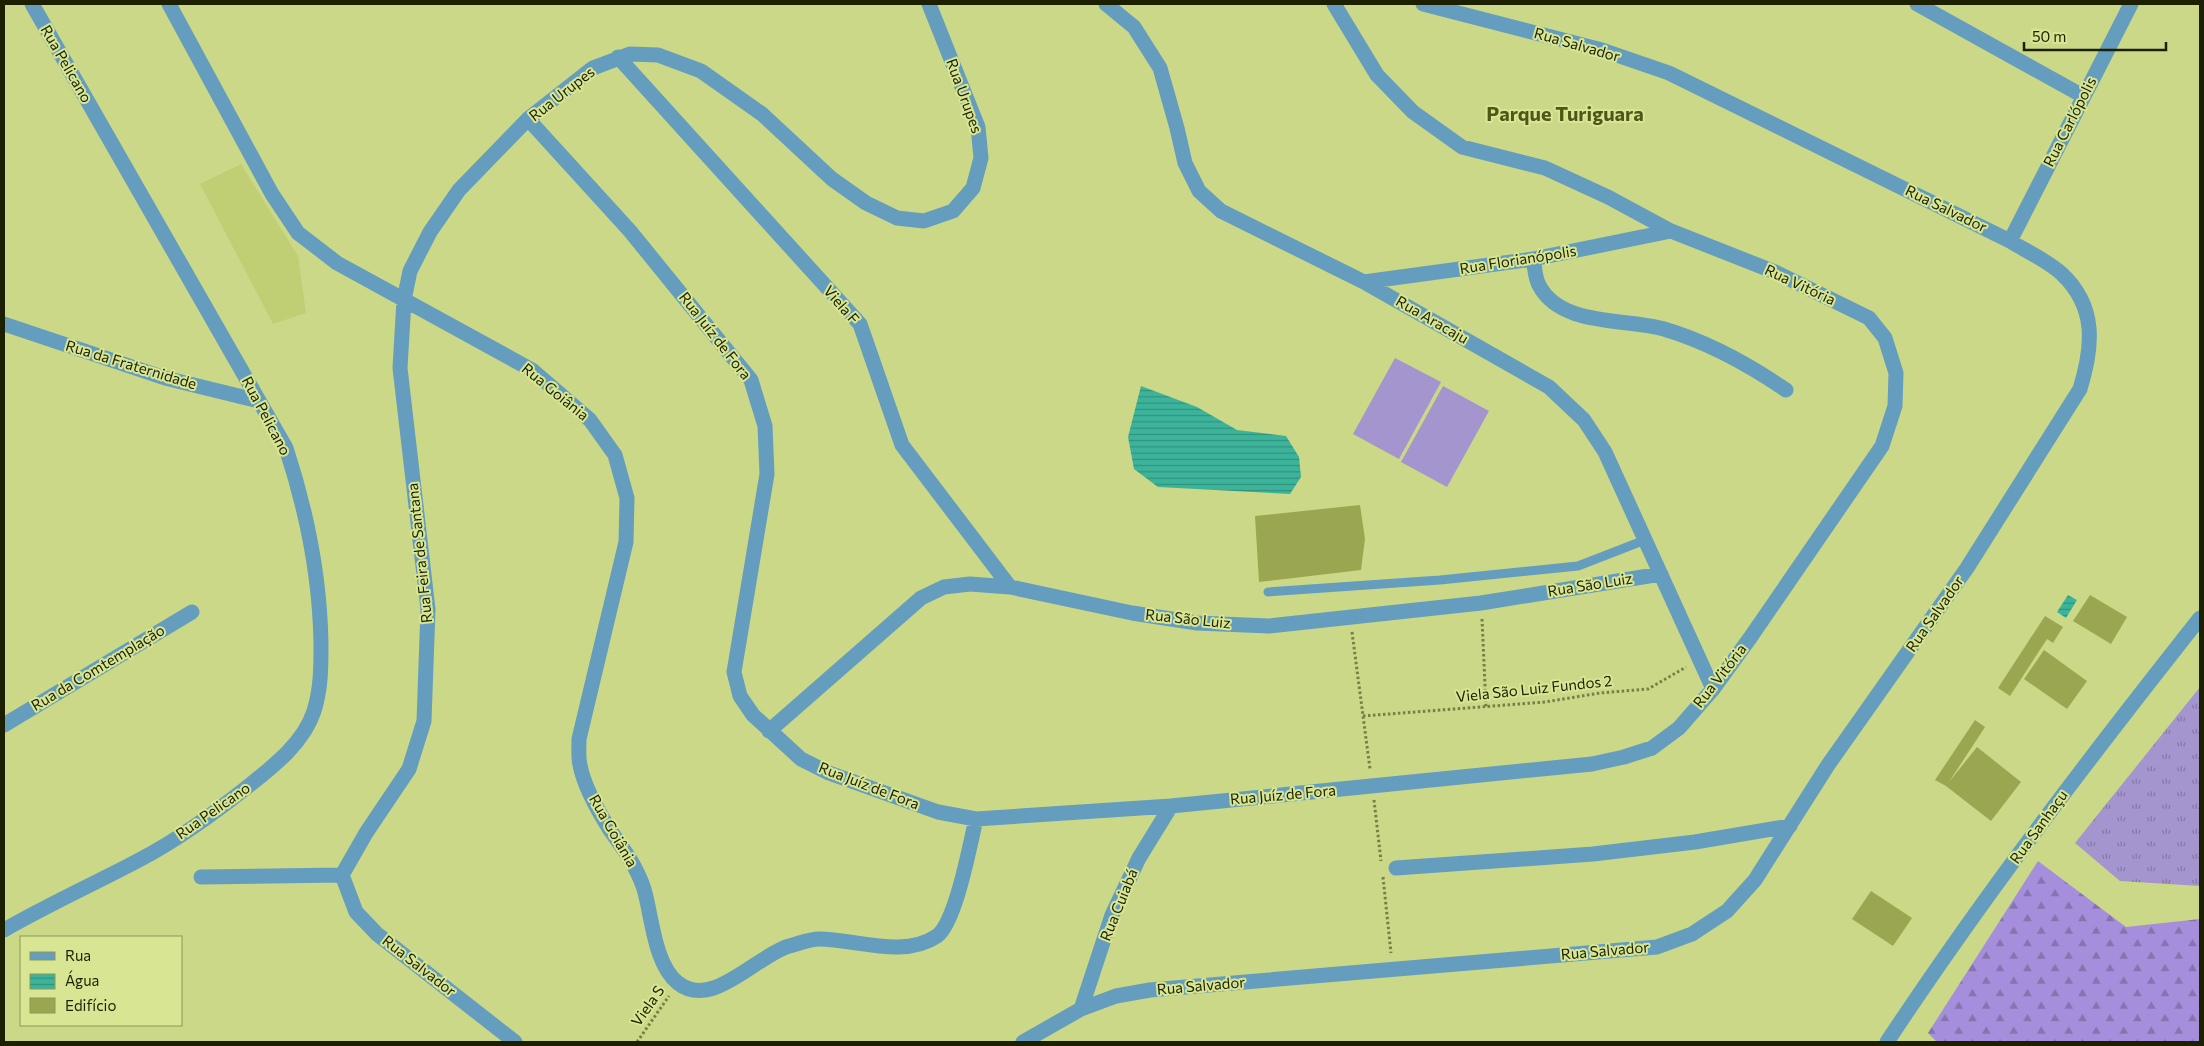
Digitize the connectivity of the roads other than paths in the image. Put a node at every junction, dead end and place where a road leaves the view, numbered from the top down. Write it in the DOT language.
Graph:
graph roads {
  1 [pos="32,4"];
  2 [pos="169,4"];
  3 [pos="929,4"];
  4 [pos="1106,4"];
  5 [pos="1334,4"];
  6 [pos="1423,4"];
  7 [pos="1917,4"];
  8 [pos="2131,4"];
  9 [pos="618,57"];
  10 [pos="2083,96"];
  11 [pos="528,119"];
  12 [pos="1671,232"];
  13 [pos="2010,241"];
  14 [pos="1533,259"];
  15 [pos="1364,282"];
  16 [pos="404,300"];
  17 [pos="5,322"];
  18 [pos="1786,390"];
  19 [pos="259,401"];
  20 [pos="1645,540"];
  21 [pos="1661,574"];
  22 [pos="1010,588"];
  23 [pos="1268,592"];
  24 [pos="192,612"];
  25 [pos="2200,618"];
  26 [pos="1713,688"];
  27 [pos="4,725"];
  28 [pos="1678,728"];
  29 [pos="769,731"];
  30 [pos="1171,806"];
  31 [pos="976,819"];
  32 [pos="1790,826"];
  33 [pos="1396,868"];
  34 [pos="342,875"];
  35 [pos="201,877"];
  36 [pos="4,930"];
  37 [pos="1081,1010"];
  38 [pos="515,1042"];
  39 [pos="1023,1042"];
  40 [pos="1888,1042"];
  1 -- 19 [label="street, Rua Pelicano"];
  2 -- 16 [label="street"];
  3 -- 9 [label="street, Rua Urupes"];
  4 -- 15 [label="street, Rua Aracaju"];
  5 -- 12 [label="street, Rua Vitória"];
  6 -- 13 [label="street, Rua Salvador"];
  7 -- 10 [label="street"];
  8 -- 10 [label="street, Rua Carlópolis"];
  9 -- 11 [label="street, Rua Urupes"];
  9 -- 22 [label="street, Viela F"];
  10 -- 13 [label="street, Rua Carlópolis"];
  11 -- 16 [label="street, Rua Urupes"];
  11 -- 29 [label="street, Rua Juíz de Fora"];
  12 -- 14 [label="street, Rua Florianópolis"];
  12 -- 26 [label="street, Rua Vitória"];
  13 -- 32 [label="street, Rua Salvador"];
  14 -- 15 [label="street, Rua Florianópolis"];
  14 -- 18 [label="street"];
  15 -- 20 [label="street, Rua Aracaju"];
  16 -- 31 [label="street, Rua Goiânia"];
  16 -- 34 [label="street, Rua Feira de Santana"];
  17 -- 19 [label="street, Rua da Fraternidade"];
  19 -- 36 [label="street, Rua Pelicano"];
  20 -- 21 [label="street, Rua Aracaju"];
  20 -- 23 [label="lane"];
  21 -- 22 [label="street, Rua São Luiz"];
  21 -- 26 [label="street, Rua Aracaju"];
  22 -- 29 [label="street, Rua São Luiz"];
  24 -- 27 [label="street, Rua da Comtemplação"];
  25 -- 40 [label="street, Rua Sanhaçu"];
  26 -- 28 [label="street, Rua Vitória"];
  28 -- 30 [label="street, Rua Juíz de Fora"];
  29 -- 31 [label="street, Rua Juíz de Fora"];
  30 -- 31 [label="street, Rua Juíz de Fora"];
  30 -- 37 [label="street, Rua Cuiabá"];
  32 -- 33 [label="street"];
  32 -- 37 [label="street, Rua Salvador"];
  34 -- 35 [label="street"];
  34 -- 38 [label="street, Rua Salvador"];
  37 -- 39 [label="street, Rua Salvador"];
}
